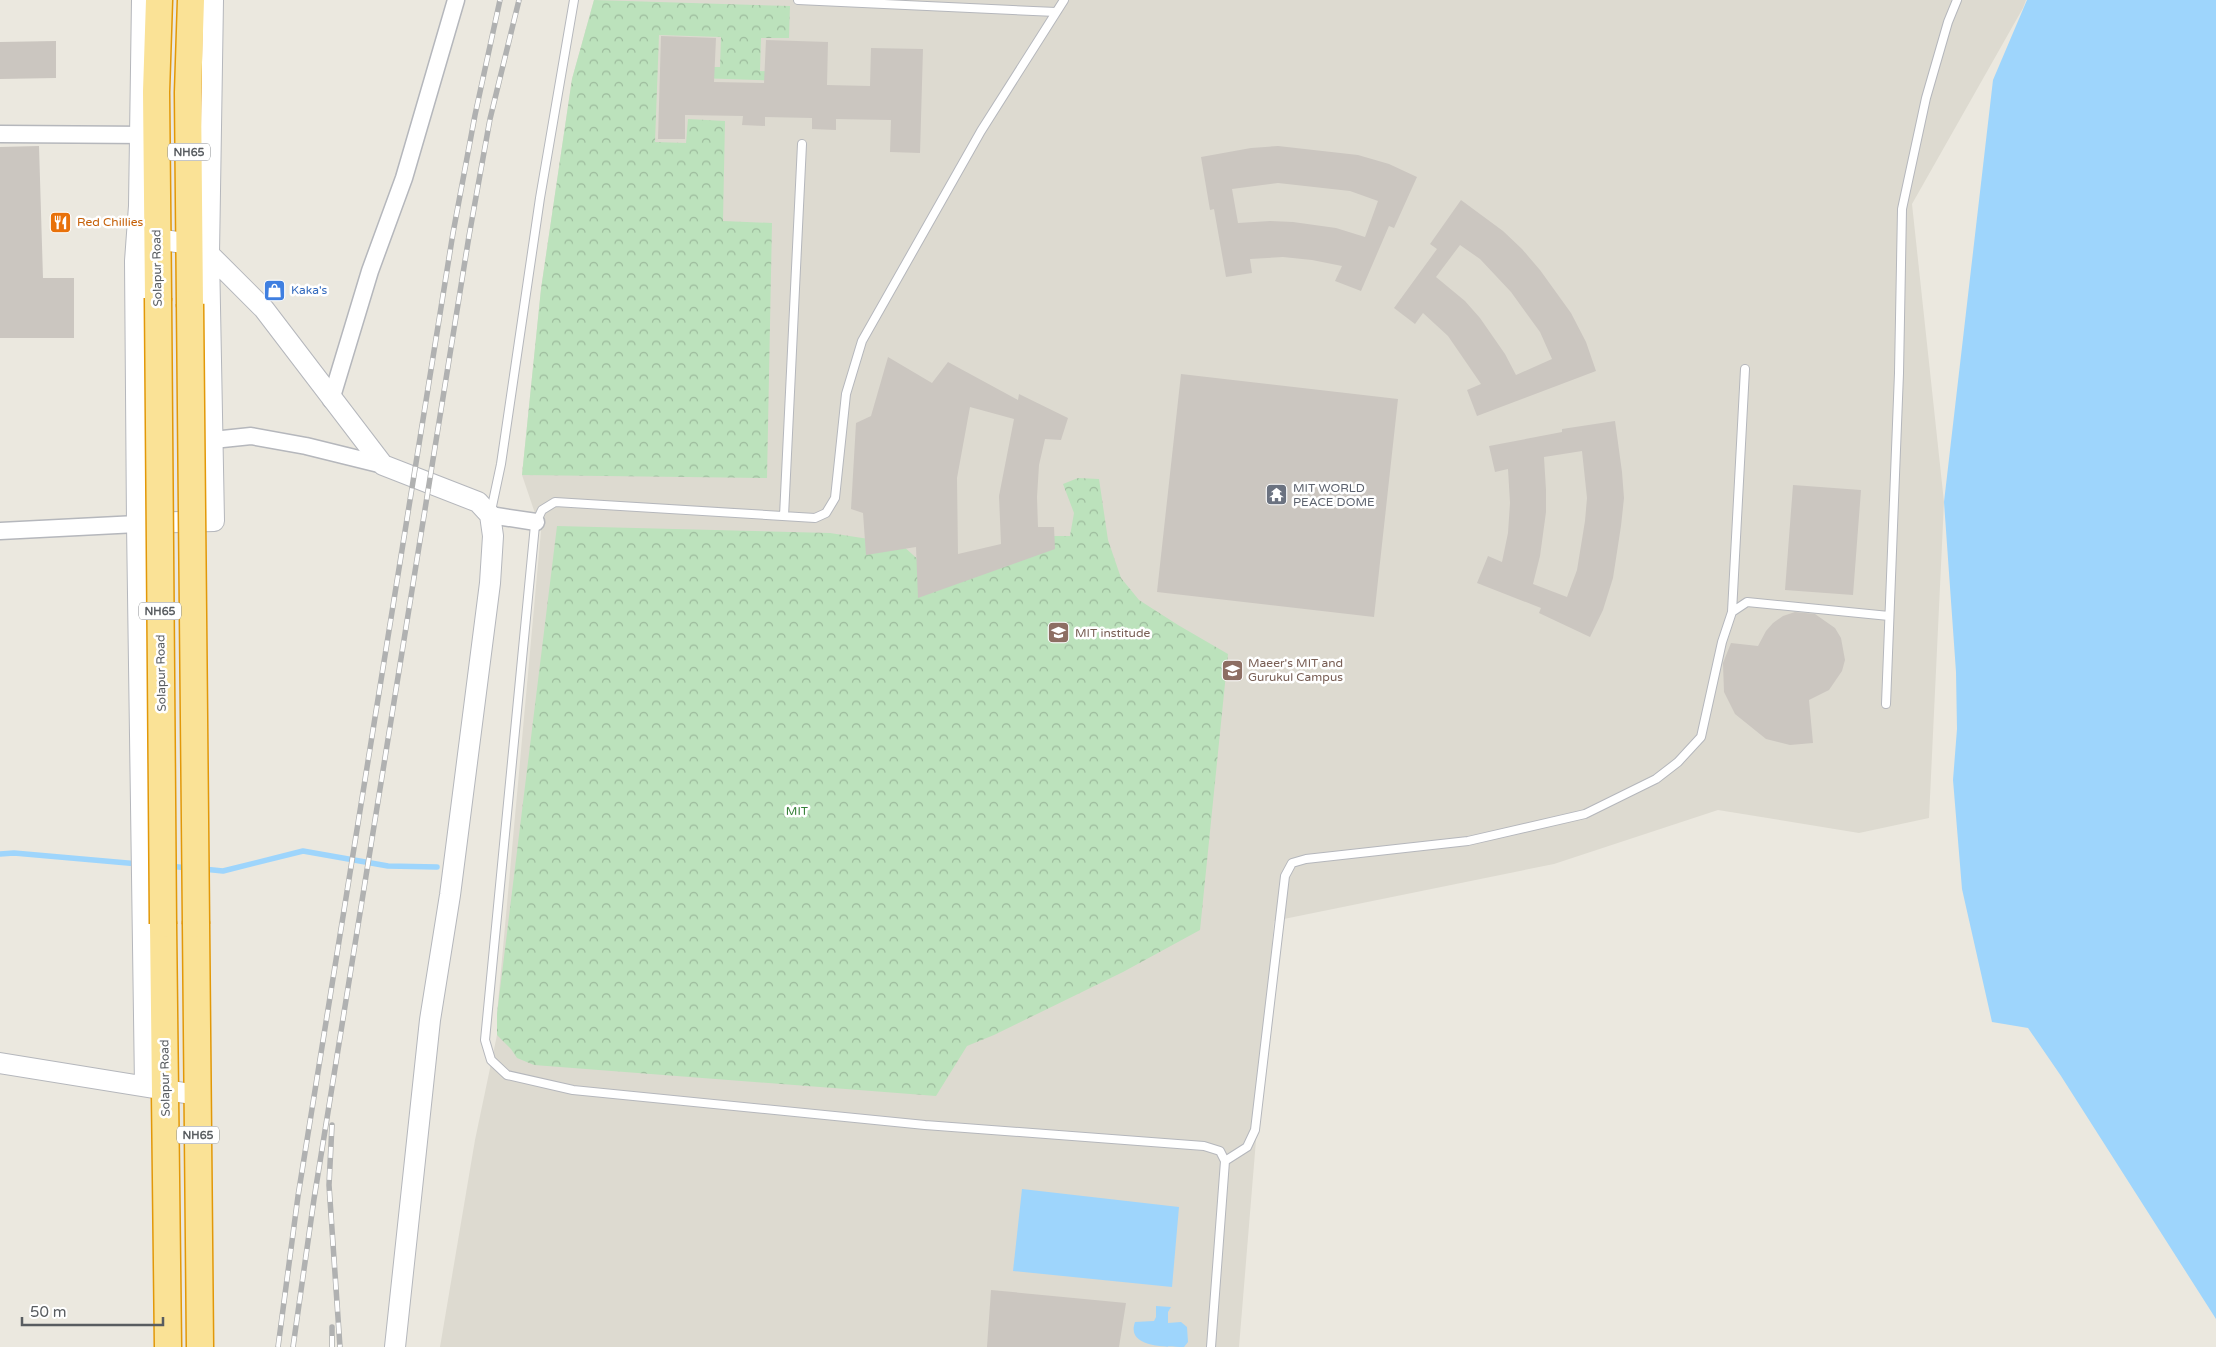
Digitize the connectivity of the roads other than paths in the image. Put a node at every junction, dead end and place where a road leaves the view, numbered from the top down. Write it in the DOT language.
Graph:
graph roads {
  1 [pos="142,0"];
  2 [pos="159,0"];
  3 [pos="191,0"];
  4 [pos="213,0"];
  5 [pos="456,0"];
  6 [pos="574,0"];
  7 [pos="798,0"];
  8 [pos="804,0"];
  9 [pos="1064,0"];
  10 [pos="1957,0"];
  11 [pos="1056,12"];
  12 [pos="0,134"];
  13 [pos="148,136"];
  14 [pos="802,144"];
  15 [pos="147,234"];
  16 [pos="199,249"];
  17 [pos="1745,369"];
  18 [pos="331,400"];
  19 [pos="213,440"];
  20 [pos="383,465"];
  21 [pos="490,515"];
  22 [pos="784,516"];
  23 [pos="536,522"];
  24 [pos="136,524"];
  25 [pos="0,531"];
  26 [pos="1732,612"];
  27 [pos="1888,616"];
  28 [pos="1886,704"];
  29 [pos="0,1063"];
  30 [pos="155,1087"];
  31 [pos="197,1095"];
  32 [pos="1225,1161"];
  33 [pos="168,1347"];
  34 [pos="200,1347"];
  35 [pos="395,1347"];
  36 [pos="1212,1347"];
  1 -- 13 [label="street"];
  2 -- 13 [label="highway, Solapur Road / NH65"];
  3 -- 16 [label="highway, NH65"];
  4 -- 16 [label="street"];
  5 -- 18 [label="street"];
  6 -- 21 [label="lane"];
  7 -- 8 [label="lane"];
  8 -- 11 [label="lane"];
  9 -- 11 [label="lane"];
  10 -- 27 [label="lane"];
  11 -- 22 [label="lane"];
  12 -- 13 [label="street"];
  13 -- 15 [label="highway, Solapur Road / NH65"];
  14 -- 22 [label="lane"];
  15 -- 16 [label="street"];
  15 -- 24 [label="street"];
  15 -- 30 [label="highway, Solapur Road / NH65, bridge"];
  16 -- 18 [label="street"];
  16 -- 19 [label="street"];
  16 -- 31 [label="highway, NH65, bridge"];
  17 -- 26 [label="lane"];
  18 -- 20 [label="street"];
  19 -- 20 [label="street"];
  19 -- 24 [label="street"];
  20 -- 21 [label="street"];
  21 -- 23 [label="street"];
  21 -- 35 [label="street"];
  22 -- 23 [label="lane"];
  23 -- 32 [label="lane"];
  24 -- 25 [label="street"];
  24 -- 30 [label="street"];
  26 -- 27 [label="lane"];
  26 -- 32 [label="lane"];
  27 -- 28 [label="lane"];
  29 -- 30 [label="street"];
  30 -- 31 [label="street"];
  30 -- 33 [label="highway, Solapur Road / NH65"];
  31 -- 34 [label="highway, NH65"];
  32 -- 36 [label="lane"];
}
